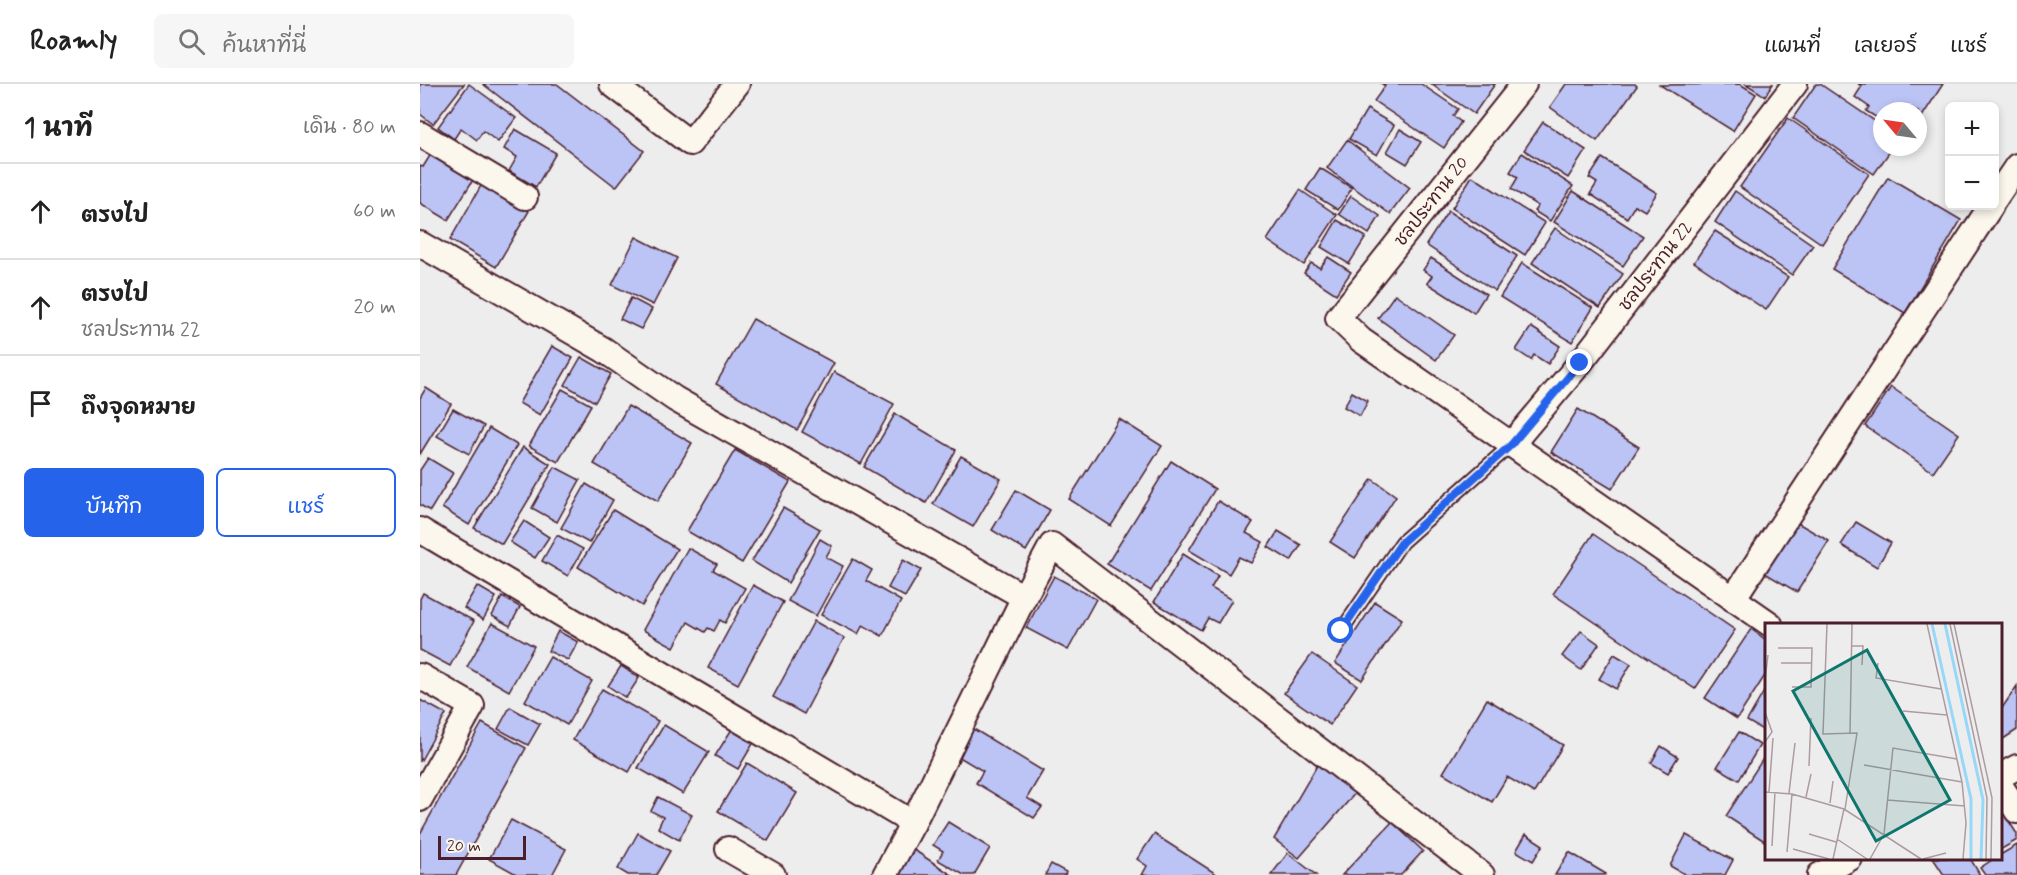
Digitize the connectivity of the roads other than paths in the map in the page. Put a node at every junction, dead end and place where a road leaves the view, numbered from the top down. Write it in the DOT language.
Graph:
graph roads {
  1 [pos="612,84"];
  2 [pos="737,84"];
  3 [pos="1524,84"];
  4 [pos="1795,84"];
  5 [pos="420,134"];
  6 [pos="2017,166"];
  7 [pos="1999,194"];
  8 [pos="525,197"];
  9 [pos="1988,210"];
  10 [pos="420,244"];
  11 [pos="1511,445"];
  12 [pos="420,530"];
  13 [pos="1023,597"];
  14 [pos="1732,599"];
  15 [pos="1768,623"];
  16 [pos="1341,631"];
  17 [pos="420,676"];
  18 [pos="2017,767"];
  19 [pos="2002,775"];
  20 [pos="2002,787"];
  21 [pos="420,799"];
  22 [pos="2017,811"];
  23 [pos="913,823"];
  24 [pos="728,849"];
  25 [pos="1846,860"];
  26 [pos="773,875"];
  27 [pos="885,875"];
  28 [pos="1482,875"];
  29 [pos="1820,875"];
  1 -- 2 [label="street"];
  3 -- 11 [label="street, ชลประทาน 20"];
  4 -- 11 [label="street, ชลประทาน 22"];
  5 -- 8 [label="street"];
  6 -- 7 [label="street"];
  9 -- 14 [label="street"];
  10 -- 13 [label="street"];
  11 -- 14 [label="street"];
  11 -- 16 [label="lane"];
  12 -- 23 [label="street"];
  13 -- 23 [label="street"];
  13 -- 28 [label="street"];
  14 -- 15 [label="street"];
  17 -- 21 [label="street"];
  18 -- 19 [label="street"];
  20 -- 22 [label="street"];
  23 -- 27 [label="street"];
  24 -- 26 [label="street"];
  25 -- 29 [label="street"];
}
